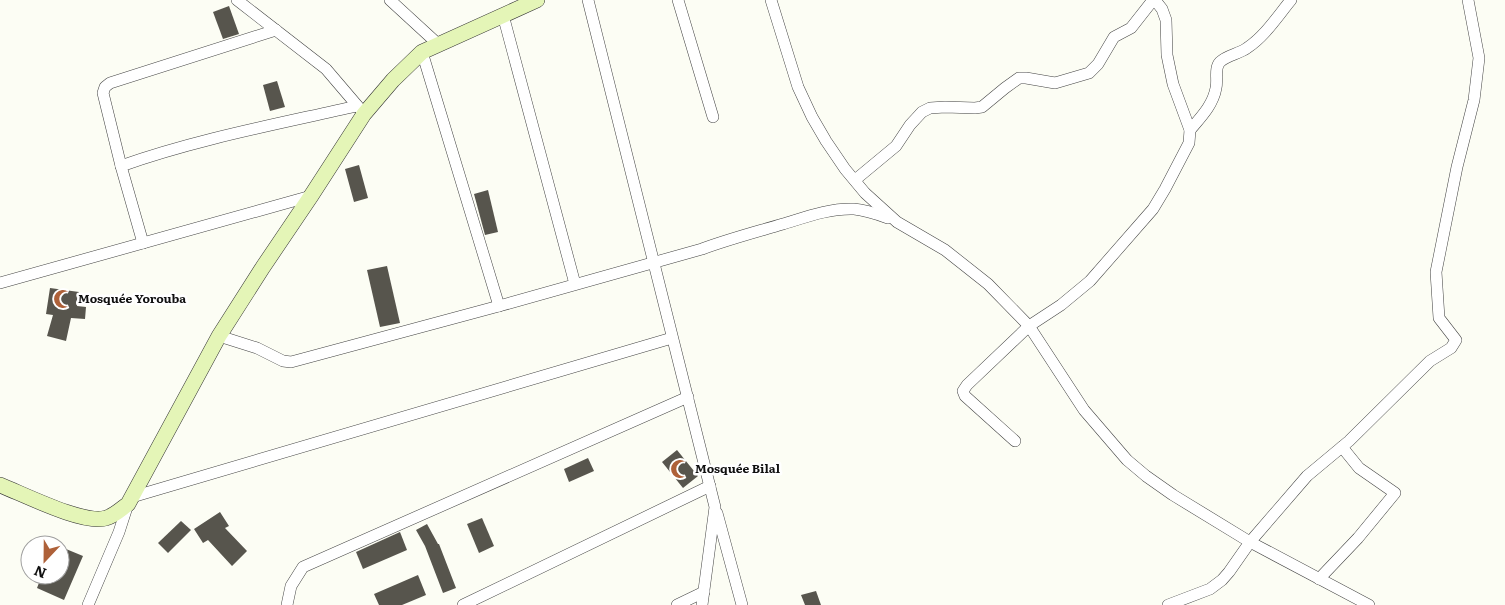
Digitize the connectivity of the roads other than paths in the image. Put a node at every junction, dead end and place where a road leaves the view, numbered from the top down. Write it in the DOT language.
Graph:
graph roads {
  1 [pos="237,0"];
  2 [pos="390,0"];
  3 [pos="537,0"];
  4 [pos="588,0"];
  5 [pos="678,0"];
  6 [pos="771,0"];
  7 [pos="1154,0"];
  8 [pos="1291,0"];
  9 [pos="1468,0"];
  10 [pos="502,15"];
  11 [pos="276,30"];
  12 [pos="439,45"];
  13 [pos="422,52"];
  14 [pos="361,110"];
  15 [pos="713,118"];
  16 [pos="1190,130"];
  17 [pos="121,166"];
  18 [pos="855,180"];
  19 [pos="311,196"];
  20 [pos="898,222"];
  21 [pos="143,244"];
  22 [pos="654,262"];
  23 [pos="0,283"];
  24 [pos="575,284"];
  25 [pos="499,306"];
  26 [pos="1028,326"];
  27 [pos="219,336"];
  28 [pos="672,338"];
  29 [pos="688,397"];
  30 [pos="1015,441"];
  31 [pos="1342,447"];
  32 [pos="0,485"];
  33 [pos="710,486"];
  34 [pos="130,501"];
  35 [pos="715,507"];
  36 [pos="1250,542"];
  37 [pos="1319,579"];
  38 [pos="704,592"];
  39 [pos="88,605"];
  40 [pos="287,605"];
  41 [pos="463,605"];
  42 [pos="678,605"];
  43 [pos="702,605"];
  44 [pos="742,605"];
  45 [pos="1168,605"];
  46 [pos="1369,605"];
  1 -- 11 [label="street"];
  2 -- 12 [label="street"];
  3 -- 10 [label="main road"];
  4 -- 22 [label="street"];
  5 -- 15 [label="street"];
  6 -- 18 [label="street"];
  7 -- 16 [label="street"];
  7 -- 18 [label="street"];
  8 -- 16 [label="street"];
  9 -- 31 [label="street"];
  10 -- 12 [label="main road"];
  10 -- 24 [label="street"];
  11 -- 14 [label="street"];
  11 -- 17 [label="street"];
  12 -- 13 [label="main road"];
  13 -- 14 [label="main road"];
  13 -- 25 [label="street"];
  14 -- 17 [label="street"];
  14 -- 19 [label="main road"];
  16 -- 26 [label="street"];
  17 -- 21 [label="street"];
  18 -- 20 [label="street"];
  19 -- 21 [label="street"];
  19 -- 27 [label="main road"];
  20 -- 22 [label="street"];
  20 -- 26 [label="street"];
  21 -- 23 [label="street"];
  22 -- 24 [label="street"];
  22 -- 28 [label="street"];
  24 -- 25 [label="street"];
  25 -- 27 [label="street"];
  26 -- 30 [label="street"];
  26 -- 36 [label="street"];
  27 -- 34 [label="main road"];
  28 -- 29 [label="street"];
  28 -- 34 [label="street"];
  29 -- 33 [label="street"];
  29 -- 40 [label="street"];
  31 -- 36 [label="street"];
  31 -- 37 [label="street"];
  32 -- 34 [label="main road"];
  33 -- 35 [label="street"];
  33 -- 41 [label="street"];
  34 -- 39 [label="street"];
  35 -- 38 [label="street"];
  35 -- 44 [label="street"];
  36 -- 37 [label="street"];
  36 -- 45 [label="street"];
  37 -- 46 [label="street"];
  38 -- 42 [label="street"];
  38 -- 43 [label="street"];
}
